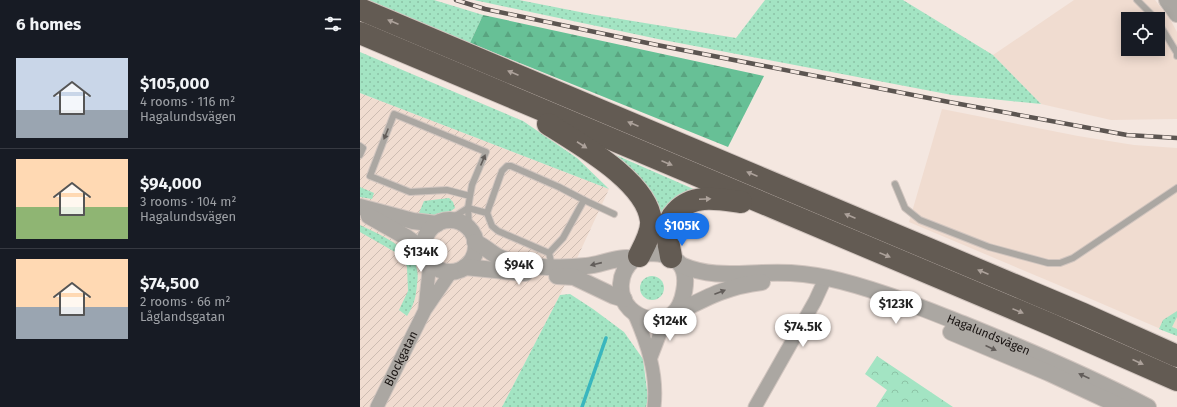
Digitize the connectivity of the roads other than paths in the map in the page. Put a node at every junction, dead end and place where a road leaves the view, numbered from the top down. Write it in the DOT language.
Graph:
graph roads {
  1 [pos="1137,0"];
  2 [pos="1166,0"];
  3 [pos="360,9"];
  4 [pos="1149,12"];
  5 [pos="1177,14"];
  6 [pos="360,33"];
  7 [pos="1165,34"];
  8 [pos="1177,56"];
  9 [pos="502,93"];
  10 [pos="360,146"];
  11 [pos="360,155"];
  12 [pos="895,184"];
  13 [pos="1177,188"];
  14 [pos="470,196"];
  15 [pos="584,200"];
  16 [pos="765,204"];
  17 [pos="360,207"];
  18 [pos="468,208"];
  19 [pos="360,211"];
  20 [pos="487,213"];
  21 [pos="614,214"];
  22 [pos="443,222"];
  23 [pos="472,235"];
  24 [pos="427,256"];
  25 [pos="637,258"];
  26 [pos="550,260"];
  27 [pos="676,261"];
  28 [pos="458,269"];
  29 [pos="824,282"];
  30 [pos="624,299"];
  31 [pos="425,310"];
  32 [pos="634,313"];
  33 [pos="669,316"];
  34 [pos="1140,339"];
  35 [pos="1177,350"];
  36 [pos="1177,356"];
  37 [pos="651,357"];
  38 [pos="1177,380"];
  39 [pos="1115,402"];
  40 [pos="377,407"];
  41 [pos="654,407"];
  42 [pos="755,407"];
  43 [pos="1148,407"];
  1 -- 4 [label="lane"];
  2 -- 5 [label="street"];
  34 -- 3 [label="highway, one-way"];
  6 -- 9 [label="highway"];
  7 -- 8 [label="lane"];
  9 -- 16 [label="highway, one-way"];
  9 -- 25 [label="highway, one-way"];
  10 -- 11 [label="lane"];
  12 -- 13 [label="lane"];
  14 -- 14 [label="lane, one-way"];
  14 -- 18 [label="lane"];
  15 -- 20 [label="lane"];
  15 -- 21 [label="lane"];
  15 -- 26 [label="lane"];
  27 -- 16 [label="highway, one-way"];
  16 -- 38 [label="highway, one-way"];
  17 -- 22 [label="street"];
  18 -- 20 [label="lane"];
  18 -- 22 [label="lane"];
  18 -- 23 [label="lane"];
  19 -- 24 [label="street"];
  20 -- 26 [label="lane"];
  22 -- 23 [label="street"];
  22 -- 24 [label="street"];
  23 -- 26 [label="street, Hagalundsvägen"];
  23 -- 28 [label="street"];
  24 -- 28 [label="street"];
  24 -- 31 [label="street, Blockgatan"];
  25 -- 26 [label="street, Hagalundsvägen, one-way"];
  25 -- 27 [label="street, Hagalundsvägen"];
  25 -- 30 [label="street"];
  27 -- 29 [label="street, Hagalundsvägen"];
  27 -- 33 [label="street"];
  28 -- 30 [label="street"];
  28 -- 31 [label="street, Blockgatan"];
  33 -- 29 [label="street, Hagalundsvägen, one-way"];
  29 -- 39 [label="street, Hagalundsvägen"];
  29 -- 42 [label="street"];
  30 -- 32 [label="street"];
  31 -- 40 [label="street, Blockgatan"];
  32 -- 33 [label="street, Hagalundsvägen"];
  32 -- 37 [label="street"];
  33 -- 37 [label="street"];
  34 -- 35 [label="highway"];
  34 -- 36 [label="highway"];
  37 -- 41 [label="street"];
  39 -- 43 [label="street, Hagalundsvägen"];
}
